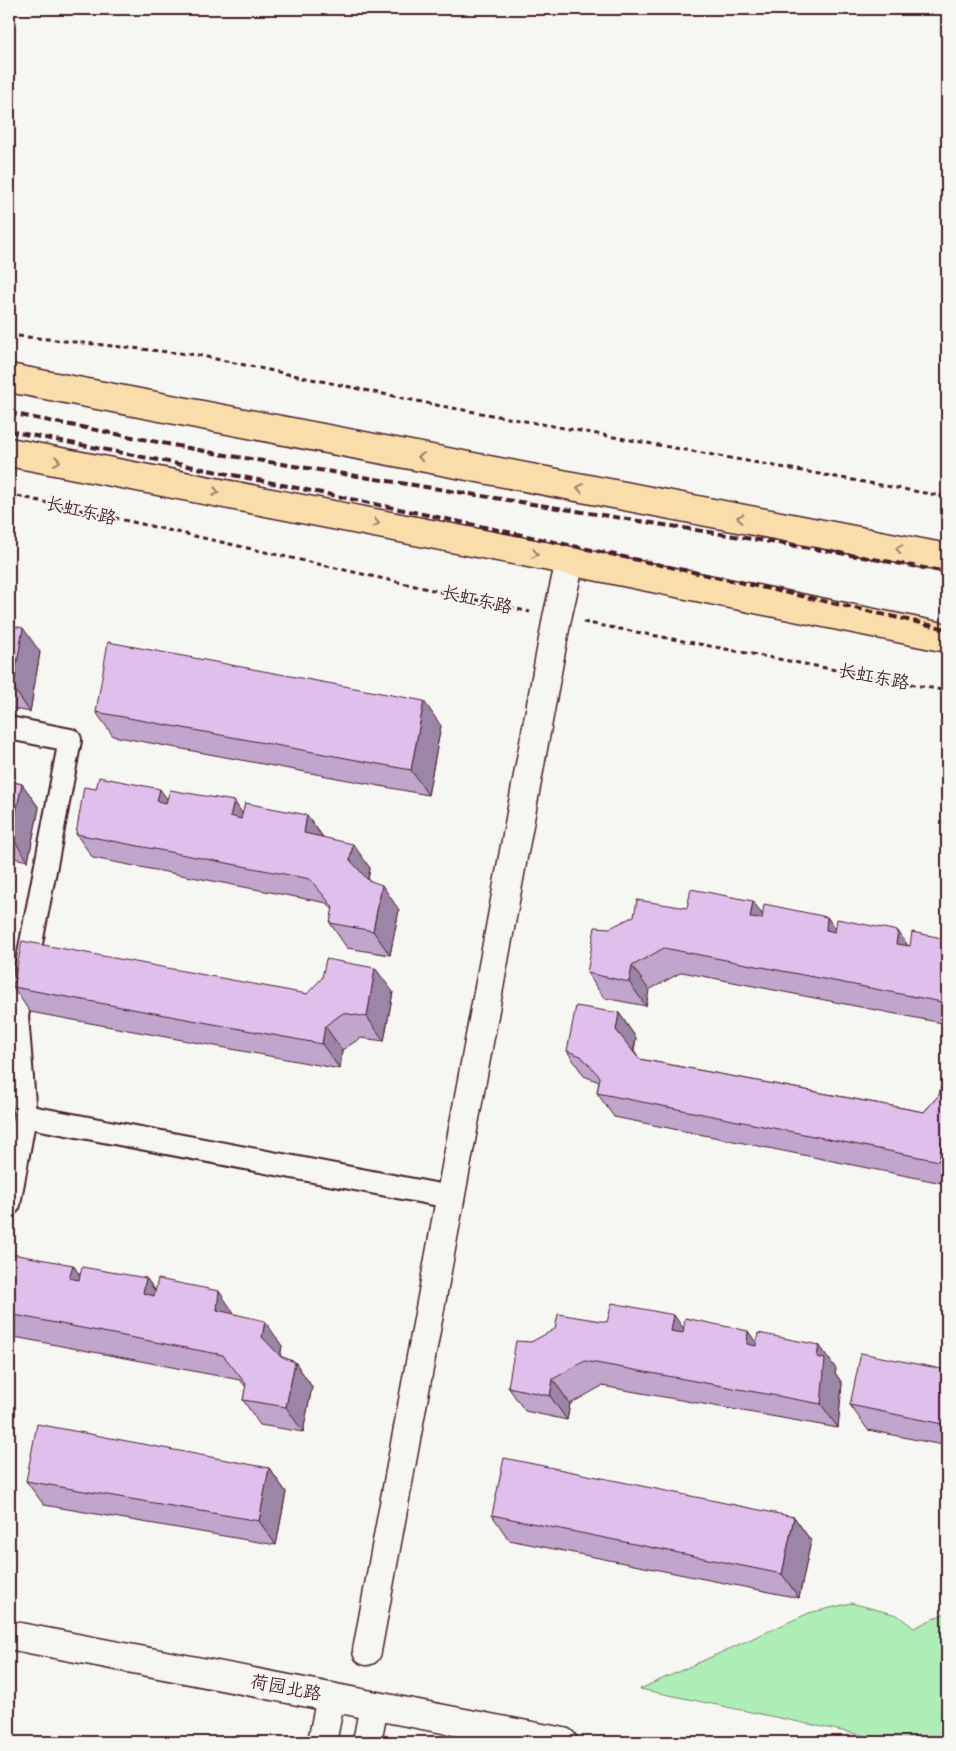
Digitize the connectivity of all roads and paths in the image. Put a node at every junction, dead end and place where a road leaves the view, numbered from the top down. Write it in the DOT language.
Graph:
graph roads {
  1 [pos="9,335"];
  2 [pos="9,378"];
  3 [pos="9,452"];
  4 [pos="9,494"];
  5 [pos="947,498"];
  6 [pos="947,558"];
  7 [pos="570,561"];
  8 [pos="558,618"];
  9 [pos="947,638"];
  10 [pos="947,690"];
  11 [pos="9,728"];
  12 [pos="25,1116"];
  13 [pos="450,1197"];
  14 [pos="9,1204"];
  15 [pos="9,1635"];
  16 [pos="367,1651"];
  17 [pos="331,1697"];
  18 [pos="374,1706"];
  19 [pos="322,1742"];
  20 [pos="367,1742"];
  21 [pos="563,1742"];
  1 -- 5 [label="path"];
  6 -- 2 [label="main road, one-way"];
  3 -- 7 [label="main road, one-way"];
  4 -- 8 [label="path, 长虹东路"];
  7 -- 8 [label="street"];
  7 -- 9 [label="main road"];
  8 -- 10 [label="path, 长虹东路"];
  8 -- 13 [label="street"];
  11 -- 12 [label="street"];
  12 -- 13 [label="street"];
  12 -- 14 [label="street"];
  13 -- 16 [label="street"];
  15 -- 17 [label="street, 荷园北路"];
  17 -- 18 [label="street, 荷园北路"];
  17 -- 19 [label="street"];
  18 -- 20 [label="street"];
  18 -- 21 [label="street, 荷园北路"];
}
